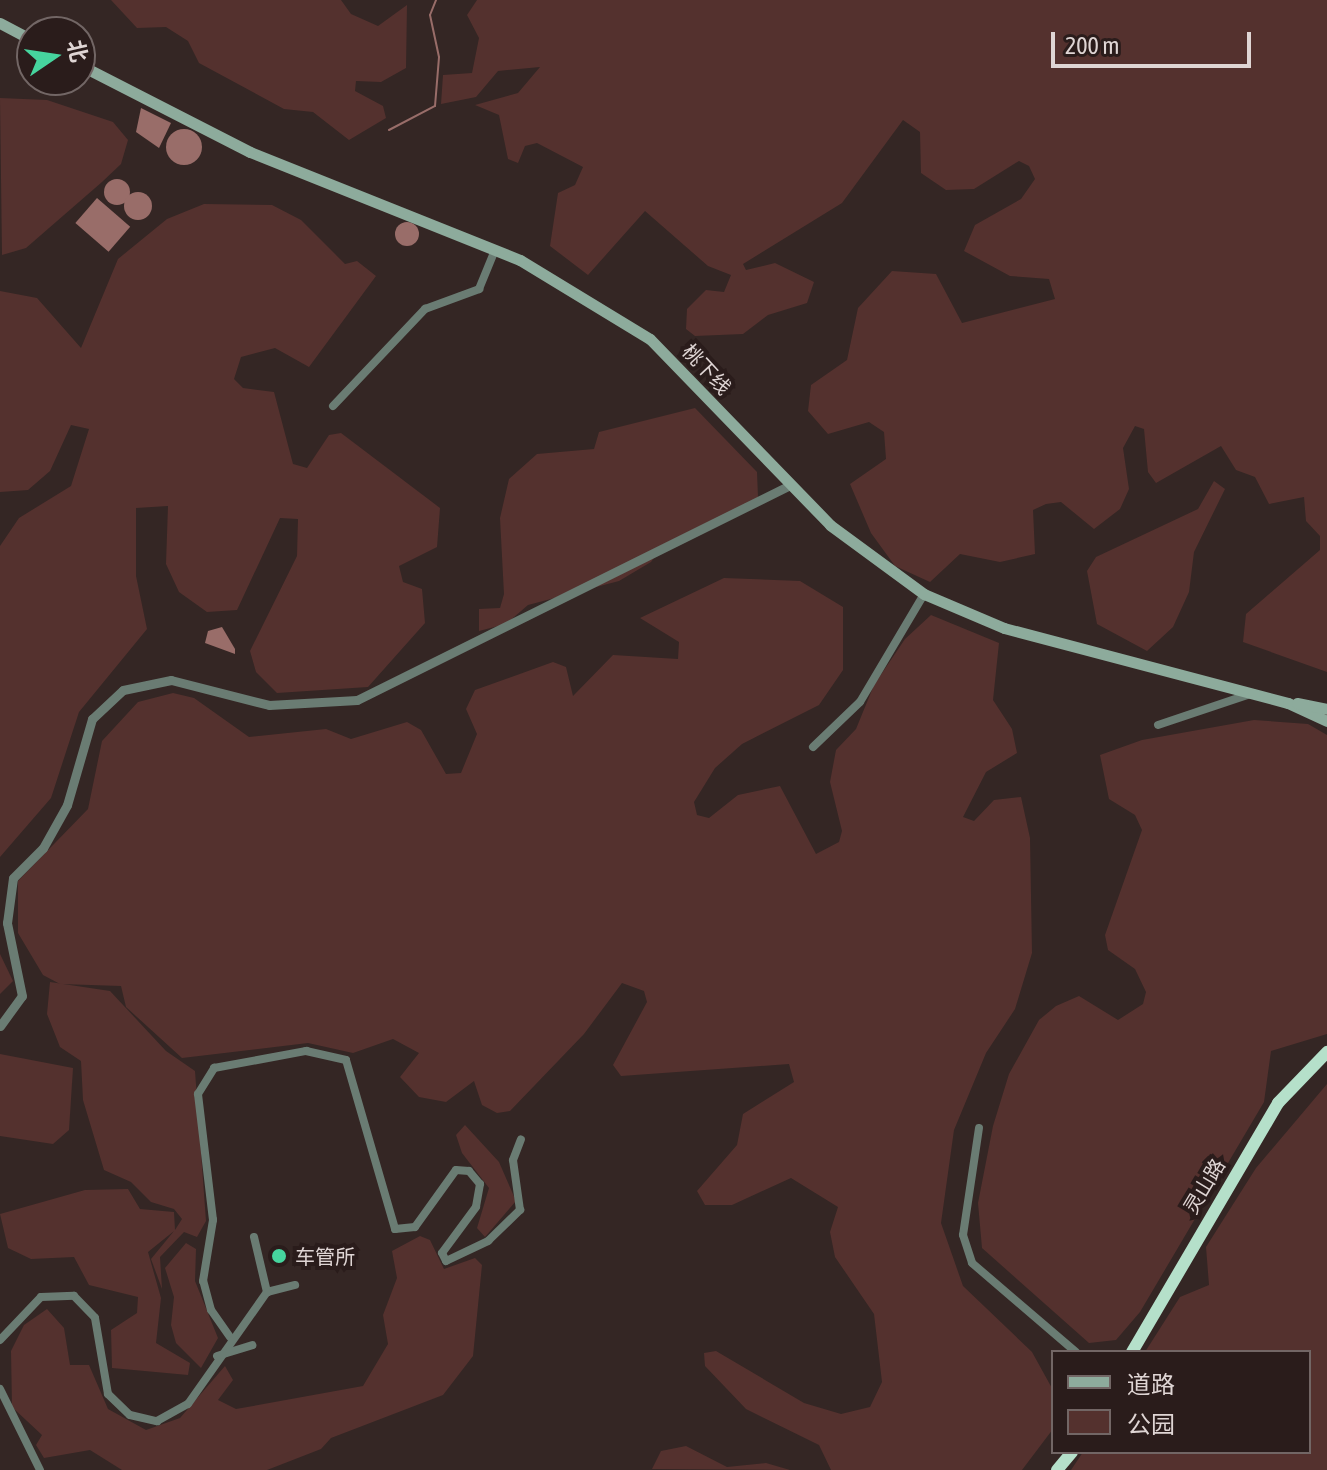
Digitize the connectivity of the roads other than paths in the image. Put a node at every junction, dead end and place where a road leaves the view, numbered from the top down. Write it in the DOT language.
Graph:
graph roads {
  1 [pos="96,73"];
  2 [pos="495,250"];
  3 [pos="333,406"];
  4 [pos="790,485"];
  5 [pos="924,594"];
  6 [pos="1253,693"];
  7 [pos="1288,703"];
  8 [pos="1327,709"];
  9 [pos="1327,721"];
  10 [pos="1158,725"];
  11 [pos="813,747"];
  12 [pos="0,1026"];
  13 [pos="1327,1052"];
  14 [pos="979,1128"];
  15 [pos="521,1139"];
  16 [pos="254,1237"];
  17 [pos="295,1285"];
  18 [pos="267,1292"];
  19 [pos="230,1337"];
  20 [pos="0,1340"];
  21 [pos="252,1345"];
  22 [pos="1074,1350"];
  23 [pos="1133,1350"];
  24 [pos="217,1356"];
  25 [pos="0,1389"];
  26 [pos="1070,1454"];
  27 [pos="40,1470"];
  28 [pos="1057,1470"];
  1 -- 2 [label="main road, 桃下线"];
  2 -- 3 [label="street"];
  2 -- 4 [label="main road, 桃下线"];
  4 -- 5 [label="main road, 桃下线"];
  4 -- 12 [label="street"];
  5 -- 6 [label="main road, 桃下线"];
  5 -- 11 [label="street"];
  6 -- 7 [label="main road, 桃下线"];
  6 -- 10 [label="street"];
  7 -- 8 [label="main road"];
  7 -- 9 [label="main road"];
  13 -- 23 [label="highway, 灵山路"];
  14 -- 22 [label="street"];
  15 -- 19 [label="street"];
  16 -- 18 [label="street"];
  17 -- 18 [label="street"];
  18 -- 19 [label="street"];
  19 -- 24 [label="street"];
  20 -- 24 [label="street"];
  21 -- 24 [label="street"];
  25 -- 27 [label="street"];
  26 -- 28 [label="highway"];
}
